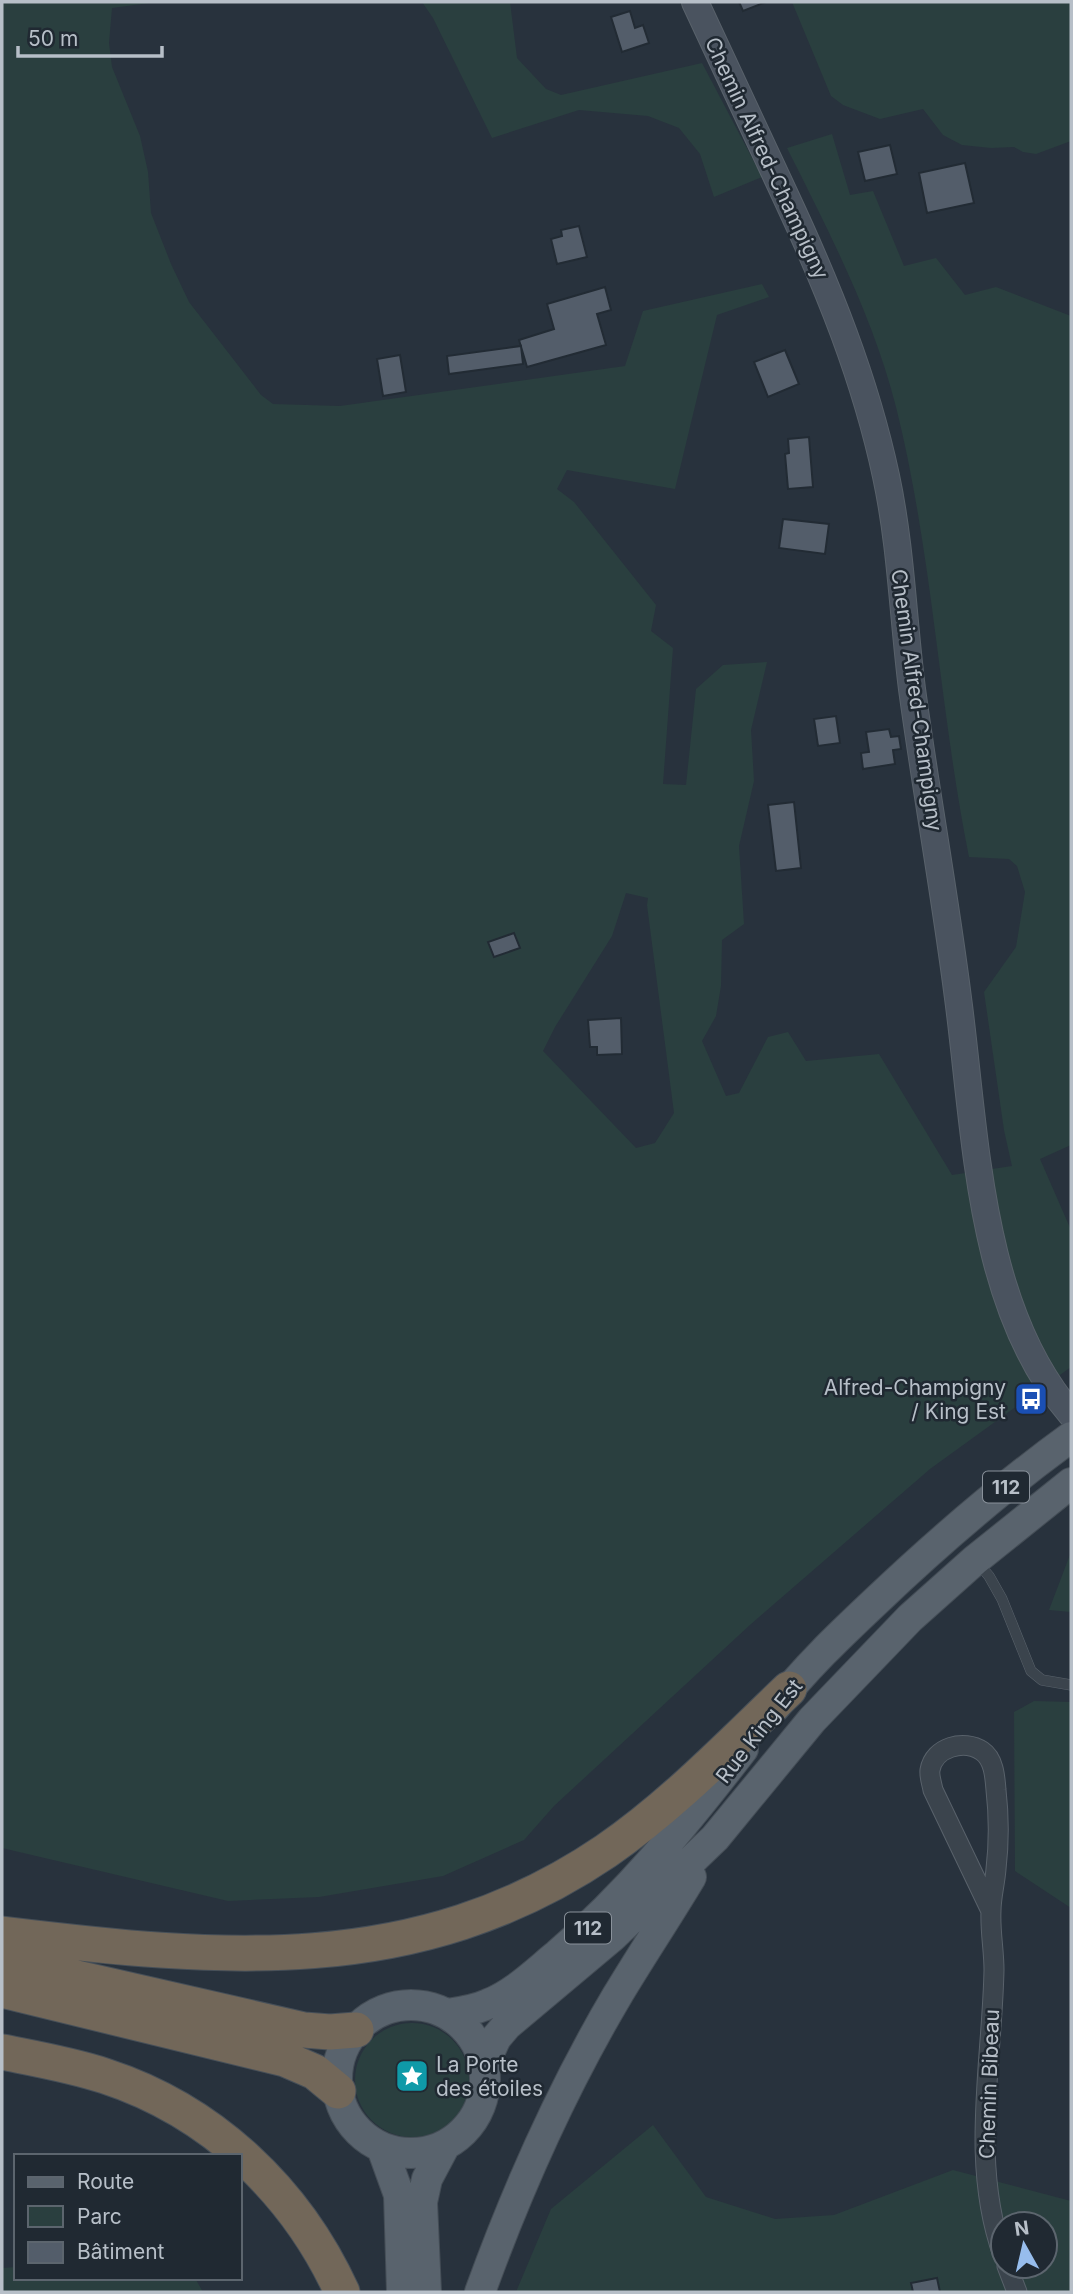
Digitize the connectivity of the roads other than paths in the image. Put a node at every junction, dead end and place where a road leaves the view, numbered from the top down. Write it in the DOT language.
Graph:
graph roads {
  1 [pos="695,2"];
  2 [pos="1071,1414"];
  3 [pos="1071,1437"];
  4 [pos="1071,1483"];
  5 [pos="975,1560"];
  6 [pos="1071,1685"];
  7 [pos="789,1689"];
  8 [pos="715,1838"];
  9 [pos="991,1911"];
  10 [pos="2,1934"];
  11 [pos="2,1961"];
  12 [pos="2,1990"];
  13 [pos="447,2014"];
  14 [pos="356,2030"];
  15 [pos="2,2052"];
  16 [pos="484,2064"];
  17 [pos="338,2091"];
  18 [pos="444,2147"];
  19 [pos="382,2148"];
  20 [pos="240,2154"];
  21 [pos="242,2155"];
  22 [pos="992,2210"];
  23 [pos="342,2292"];
  24 [pos="402,2292"];
  25 [pos="426,2292"];
  26 [pos="480,2292"];
  1 -- 2 [label="street, Chemin Alfred-Champigny"];
  3 -- 7 [label="main road, Rue King Est / 112"];
  4 -- 5 [label="main road, Rue King Est / 112"];
  5 -- 6 [label="lane"];
  5 -- 8 [label="main road, Rue King Est / 112"];
  7 -- 10 [label="highway"];
  7 -- 13 [label="main road, Rue King Est / 112"];
  8 -- 16 [label="main road, Rue King Est / 112"];
  8 -- 26 [label="main road"];
  9 -- 9 [label="street, Chemin Bibeau"];
  9 -- 22 [label="street, Chemin Bibeau"];
  11 -- 14 [label="highway"];
  12 -- 17 [label="highway"];
  13 -- 14 [label="main road, 112"];
  13 -- 16 [label="main road, 112"];
  14 -- 17 [label="main road, 112"];
  15 -- 20 [label="highway"];
  16 -- 18 [label="main road, 112"];
  17 -- 19 [label="main road, 112"];
  18 -- 19 [label="main road, 112"];
  18 -- 25 [label="main road, 112"];
  19 -- 24 [label="main road"];
  21 -- 23 [label="highway"];
}
